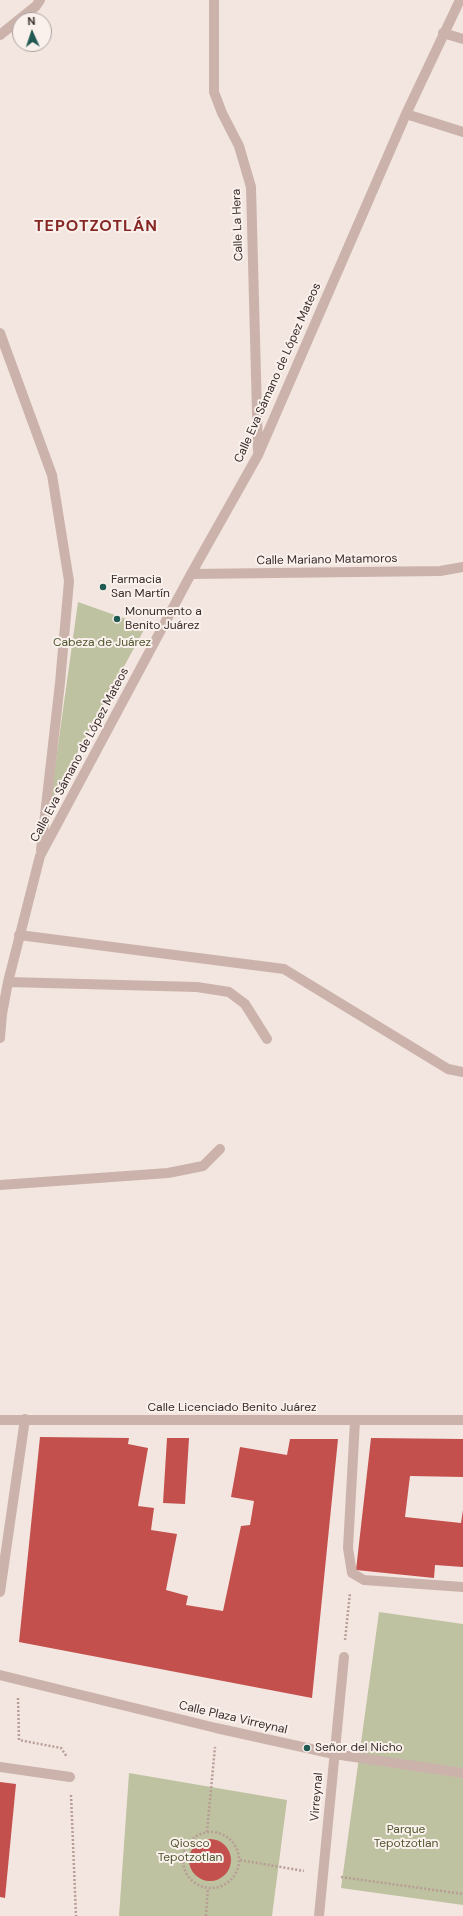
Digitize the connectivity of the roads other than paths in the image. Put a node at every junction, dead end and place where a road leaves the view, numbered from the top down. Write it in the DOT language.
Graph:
graph roads {
  1 [pos="40,0"];
  2 [pos="214,0"];
  3 [pos="460,0"];
  4 [pos="443,32"];
  5 [pos="0,35"];
  6 [pos="463,39"];
  7 [pos="406,114"];
  8 [pos="463,132"];
  9 [pos="0,333"];
  10 [pos="258,455"];
  11 [pos="463,567"];
  12 [pos="191,574"];
  13 [pos="40,856"];
  14 [pos="19,936"];
  15 [pos="8,982"];
  16 [pos="1,1014"];
  17 [pos="0,1038"];
  18 [pos="267,1039"];
  19 [pos="463,1072"];
  20 [pos="220,1149"];
  21 [pos="0,1185"];
  22 [pos="0,1420"];
  23 [pos="25,1420"];
  24 [pos="463,1420"];
  25 [pos="355,1421"];
  26 [pos="463,1588"];
  27 [pos="0,1592"];
  28 [pos="344,1657"];
  29 [pos="0,1675"];
  30 [pos="334,1754"];
  31 [pos="0,1767"];
  32 [pos="463,1773"];
  33 [pos="70,1777"];
  34 [pos="319,1916"];
  1 -- 5 [label="street"];
  2 -- 10 [label="street, Calle La Hera"];
  3 -- 4 [label="street, Calle Eva Sámano de López Mateos"];
  4 -- 6 [label="street"];
  4 -- 7 [label="street, Calle Eva Sámano de López Mateos"];
  7 -- 8 [label="street"];
  7 -- 10 [label="street, Calle Eva Sámano de López Mateos"];
  9 -- 13 [label="street"];
  10 -- 12 [label="street, Calle Eva Sámano de López Mateos"];
  11 -- 12 [label="street, Calle Mariano Matamoros"];
  12 -- 13 [label="street, Calle Eva Sámano de López Mateos"];
  13 -- 14 [label="street, Calle Eva Sámano de López Mateos"];
  14 -- 15 [label="street, Calle Eva Sámano de López Mateos"];
  14 -- 19 [label="street"];
  15 -- 16 [label="street, Calle Eva Sámano de López Mateos"];
  15 -- 18 [label="street"];
  16 -- 17 [label="street, Calle Eva Sámano de López Mateos"];
  20 -- 21 [label="street"];
  22 -- 23 [label="street, Calle Licenciado Benito Juárez"];
  23 -- 25 [label="street, Calle Licenciado Benito Juárez"];
  23 -- 27 [label="street"];
  24 -- 25 [label="street, Calle Licenciado Benito Juárez"];
  25 -- 26 [label="street"];
  28 -- 30 [label="street, Virreynal"];
  29 -- 30 [label="street, Calle Plaza Virreynal"];
  30 -- 32 [label="street, Calle Plaza Virreynal"];
  30 -- 34 [label="street, Virreynal"];
  31 -- 33 [label="street"];
}
